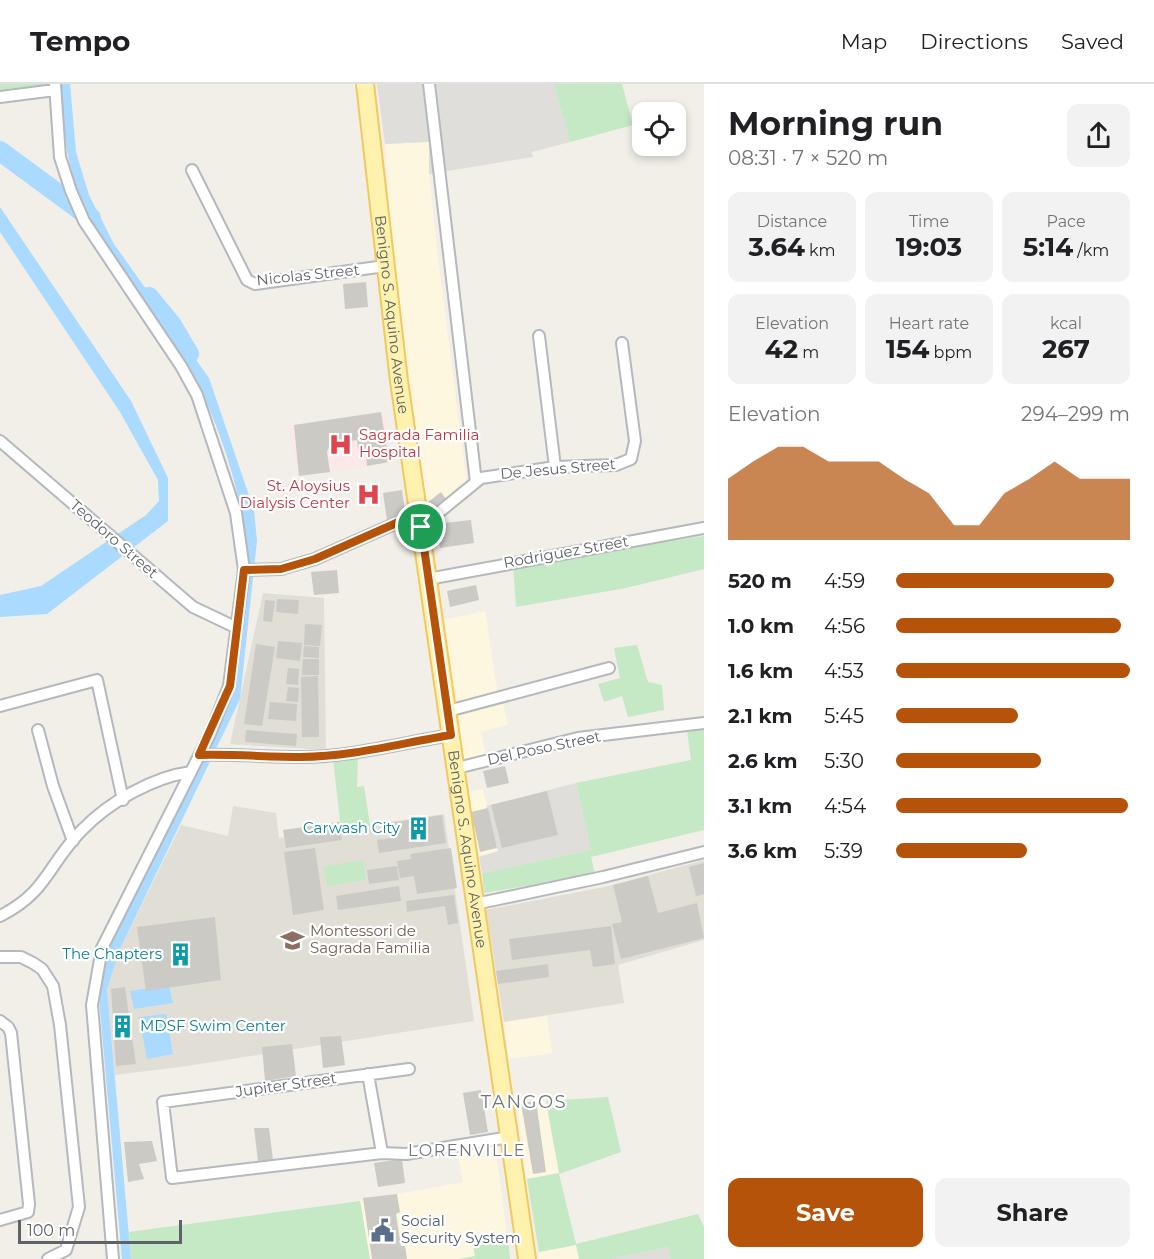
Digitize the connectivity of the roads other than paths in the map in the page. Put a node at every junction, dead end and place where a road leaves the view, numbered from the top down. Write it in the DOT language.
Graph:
graph roads {
  1 [pos="365,84"];
  2 [pos="429,84"];
  3 [pos="55,87"];
  4 [pos="0,97"];
  5 [pos="192,171"];
  6 [pos="385,266"];
  7 [pos="539,336"];
  8 [pos="622,343"];
  9 [pos="0,441"];
  10 [pos="555,467"];
  11 [pos="476,482"];
  12 [pos="420,520"];
  13 [pos="704,528"];
  14 [pos="244,570"];
  15 [pos="428,579"];
  16 [pos="235,627"];
  17 [pos="609,668"];
  18 [pos="0,706"];
  19 [pos="448,711"];
  20 [pos="704,723"];
  21 [pos="38,730"];
  22 [pos="451,735"];
  23 [pos="199,755"];
  24 [pos="457,768"];
  25 [pos="191,772"];
  26 [pos="123,800"];
  27 [pos="73,841"];
  28 [pos="704,852"];
  29 [pos="475,904"];
  30 [pos="0,916"];
  31 [pos="0,957"];
  32 [pos="0,1021"];
  33 [pos="409,1070"];
  34 [pos="368,1074"];
  35 [pos="510,1137"];
  36 [pos="382,1153"];
  37 [pos="0,1220"];
  38 [pos="67,1254"];
  39 [pos="48,1259"];
  40 [pos="112,1259"];
  41 [pos="527,1259"];
  1 -- 6 [label="main road, Benigno S. Aquino Avenue"];
  2 -- 11 [label="street"];
  3 -- 4 [label="street"];
  3 -- 14 [label="street"];
  5 -- 6 [label="street, Nicolas Street"];
  6 -- 12 [label="main road, Benigno S. Aquino Avenue"];
  7 -- 10 [label="street"];
  8 -- 10 [label="street, De Jesus Street"];
  9 -- 16 [label="street, Teodoro Street"];
  10 -- 11 [label="street, De Jesus Street"];
  11 -- 12 [label="street, De Jesus Street"];
  12 -- 14 [label="street, De Jesus Street"];
  12 -- 15 [label="main road, Benigno S. Aquino Avenue"];
  13 -- 15 [label="street, Rodriguez Street"];
  14 -- 16 [label="street"];
  15 -- 19 [label="main road, Benigno S. Aquino Avenue"];
  16 -- 23 [label="street"];
  17 -- 19 [label="street"];
  18 -- 26 [label="street"];
  19 -- 22 [label="main road, Benigno S. Aquino Avenue"];
  20 -- 24 [label="street, Del Poso Street"];
  21 -- 27 [label="street"];
  22 -- 23 [label="street"];
  22 -- 24 [label="main road, Benigno S. Aquino Avenue"];
  23 -- 25 [label="street"];
  24 -- 29 [label="main road, Benigno S. Aquino Avenue"];
  25 -- 26 [label="street"];
  25 -- 40 [label="street"];
  26 -- 27 [label="street"];
  27 -- 30 [label="street"];
  28 -- 29 [label="street"];
  29 -- 35 [label="main road, Benigno S. Aquino Avenue"];
  31 -- 38 [label="street"];
  32 -- 37 [label="street"];
  33 -- 34 [label="street, Jupiter Street"];
  34 -- 36 [label="street"];
  34 -- 36 [label="street, Jupiter Street"];
  35 -- 36 [label="street"];
  35 -- 41 [label="main road, Benigno S. Aquino Avenue"];
  38 -- 39 [label="street"];
}
